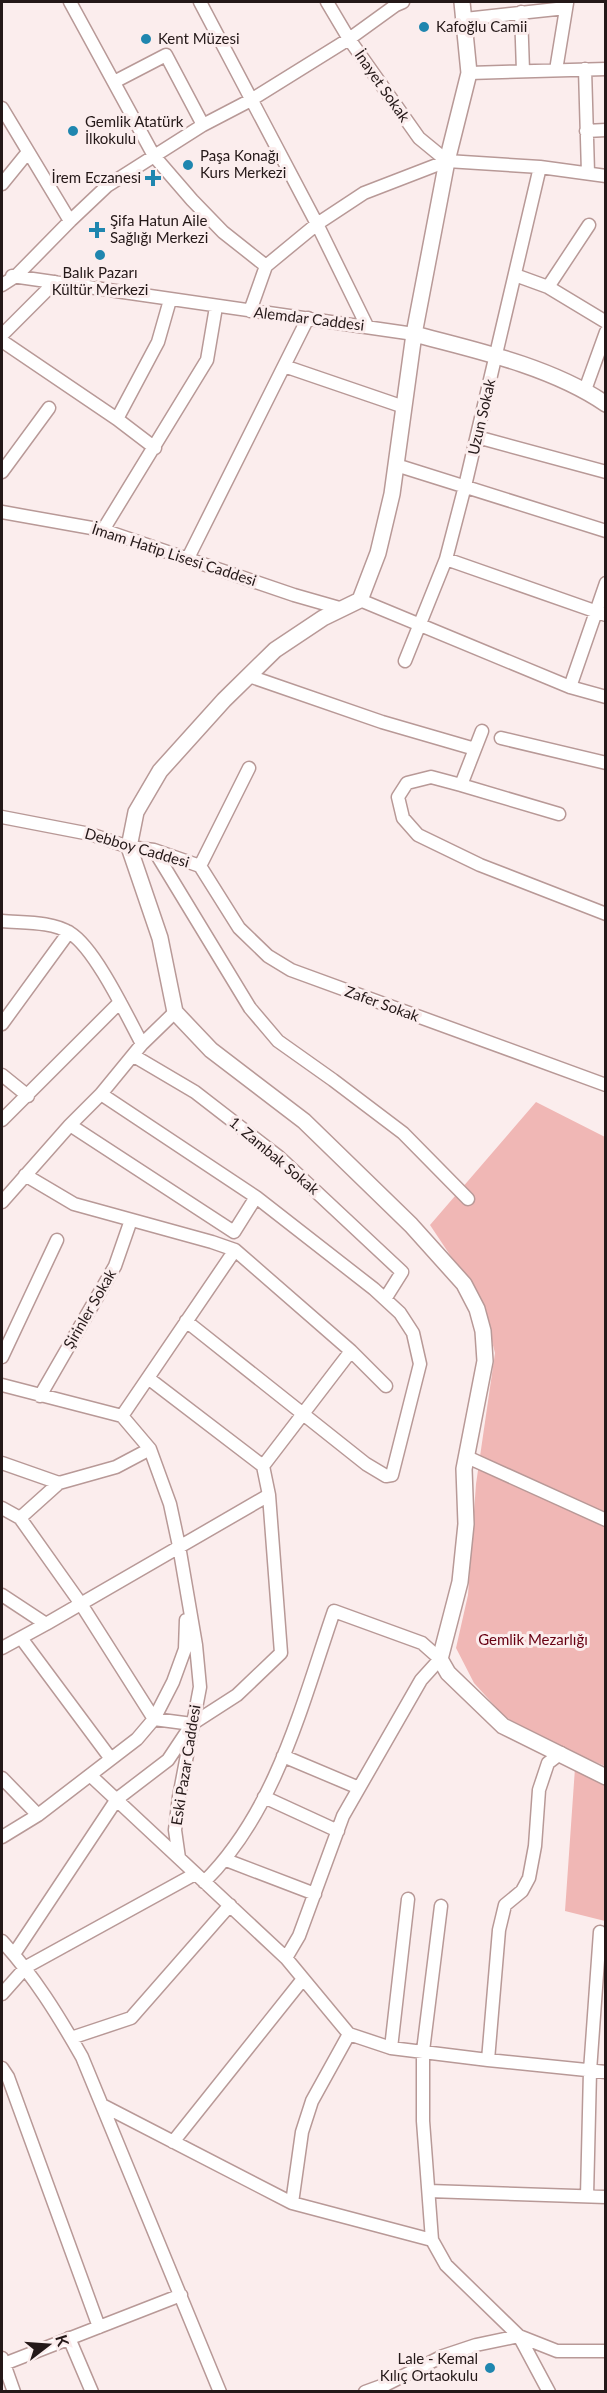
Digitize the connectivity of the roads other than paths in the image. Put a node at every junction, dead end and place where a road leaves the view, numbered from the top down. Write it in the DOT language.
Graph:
graph roads {
  1 [pos="70,2"];
  2 [pos="200,2"];
  3 [pos="327,2"];
  4 [pos="462,2"];
  5 [pos="398,3"];
  6 [pos="567,5"];
  7 [pos="521,12"];
  8 [pos="465,19"];
  9 [pos="349,39"];
  10 [pos="585,69"];
  11 [pos="606,69"];
  12 [pos="556,70"];
  13 [pos="523,71"];
  14 [pos="469,73"];
  15 [pos="114,82"];
  16 [pos="252,100"];
  17 [pos="2,108"];
  18 [pos="203,125"];
  19 [pos="606,130"];
  20 [pos="586,131"];
  21 [pos="28,152"];
  22 [pos="154,156"];
  23 [pos="447,160"];
  24 [pos="540,166"];
  25 [pos="588,173"];
  26 [pos="606,176"];
  27 [pos="2,184"];
  28 [pos="69,221"];
  29 [pos="317,224"];
  30 [pos="589,225"];
  31 [pos="266,266"];
  32 [pos="515,275"];
  33 [pos="2,276"];
  34 [pos="16,276"];
  35 [pos="55,282"];
  36 [pos="2,285"];
  37 [pos="548,287"];
  38 [pos="170,300"];
  39 [pos="216,307"];
  40 [pos="250,311"];
  41 [pos="308,318"];
  42 [pos="606,322"];
  43 [pos="367,326"];
  44 [pos="606,332"];
  45 [pos="2,334"];
  46 [pos="414,334"];
  47 [pos="2,341"];
  48 [pos="496,355"];
  49 [pos="284,366"];
  50 [pos="585,390"];
  51 [pos="606,404"];
  52 [pos="404,407"];
  53 [pos="50,408"];
  54 [pos="117,419"];
  55 [pos="477,437"];
  56 [pos="155,448"];
  57 [pos="396,465"];
  58 [pos="2,472"];
  59 [pos="606,472"];
  60 [pos="465,486"];
  61 [pos="2,512"];
  62 [pos="103,530"];
  63 [pos="606,531"];
  64 [pos="188,558"];
  65 [pos="446,559"];
  66 [pos="606,583"];
  67 [pos="360,600"];
  68 [pos="343,609"];
  69 [pos="601,613"];
  70 [pos="419,625"];
  71 [pos="405,662"];
  72 [pos="249,676"];
  73 [pos="570,687"];
  74 [pos="606,697"];
  75 [pos="482,731"];
  76 [pos="501,738"];
  77 [pos="475,749"];
  78 [pos="606,764"];
  79 [pos="249,768"];
  80 [pos="461,785"];
  81 [pos="559,814"];
  82 [pos="2,817"];
  83 [pos="129,847"];
  84 [pos="154,850"];
  85 [pos="200,866"];
  86 [pos="606,914"];
  87 [pos="2,921"];
  88 [pos="69,932"];
  89 [pos="120,1002"];
  90 [pos="175,1012"];
  91 [pos="2,1024"];
  92 [pos="142,1044"];
  93 [pos="134,1056"];
  94 [pos="2,1075"];
  95 [pos="606,1085"];
  96 [pos="101,1094"];
  97 [pos="28,1096"];
  98 [pos="2,1120"];
  99 [pos="70,1125"];
  100 [pos="25,1175"];
  101 [pos="256,1197"];
  102 [pos="468,1199"];
  103 [pos="2,1202"];
  104 [pos="131,1220"];
  105 [pos="57,1240"];
  106 [pos="235,1250"];
  107 [pos="385,1299"];
  108 [pos="186,1321"];
  109 [pos="351,1351"];
  110 [pos="2,1357"];
  111 [pos="148,1378"];
  112 [pos="386,1386"];
  113 [pos="2,1388"];
  114 [pos="40,1396"];
  115 [pos="302,1415"];
  116 [pos="122,1416"];
  117 [pos="150,1449"];
  118 [pos="467,1457"];
  119 [pos="2,1463"];
  120 [pos="263,1466"];
  121 [pos="59,1483"];
  122 [pos="268,1494"];
  123 [pos="2,1508"];
  124 [pos="20,1518"];
  125 [pos="606,1520"];
  126 [pos="179,1546"];
  127 [pos="2,1595"];
  128 [pos="188,1601"];
  129 [pos="81,1604"];
  130 [pos="46,1624"];
  131 [pos="21,1638"];
  132 [pos="2,1648"];
  133 [pos="440,1659"];
  134 [pos="154,1719"];
  135 [pos="192,1724"];
  136 [pos="561,1754"];
  137 [pos="283,1756"];
  138 [pos="111,1759"];
  139 [pos="90,1775"];
  140 [pos="606,1777"];
  141 [pos="2,1778"];
  142 [pos="358,1788"];
  143 [pos="264,1797"];
  144 [pos="117,1799"];
  145 [pos="38,1815"];
  146 [pos="338,1831"];
  147 [pos="2,1837"];
  148 [pos="179,1858"];
  149 [pos="226,1860"];
  150 [pos="200,1878"];
  151 [pos="315,1894"];
  152 [pos="408,1899"];
  153 [pos="230,1905"];
  154 [pos="441,1906"];
  155 [pos="600,1932"];
  156 [pos="2,1941"];
  157 [pos="14,1954"];
  158 [pos="286,1958"];
  159 [pos="602,1958"];
  160 [pos="26,1967"];
  161 [pos="303,1979"];
  162 [pos="2,1994"];
  163 [pos="348,2034"];
  164 [pos="71,2038"];
  165 [pos="391,2048"];
  166 [pos="423,2051"];
  167 [pos="488,2061"];
  168 [pos="2,2068"];
  169 [pos="590,2071"];
  170 [pos="606,2072"];
  171 [pos="102,2105"];
  172 [pos="172,2142"];
  173 [pos="429,2191"];
  174 [pos="587,2196"];
  175 [pos="606,2197"];
  176 [pos="292,2203"];
  177 [pos="432,2240"];
  178 [pos="181,2295"];
  179 [pos="99,2326"];
  180 [pos="519,2336"];
  181 [pos="69,2338"];
  182 [pos="606,2351"];
  183 [pos="3,2360"];
  184 [pos="9,2389"];
  185 [pos="92,2391"];
  186 [pos="220,2391"];
  187 [pos="365,2391"];
  188 [pos="549,2391"];
  1 -- 15 [label="street"];
  2 -- 16 [label="street"];
  3 -- 9 [label="street, İnayet Sokak"];
  4 -- 8 [label="street"];
  5 -- 9 [label="street"];
  6 -- 7 [label="street"];
  6 -- 12 [label="street"];
  7 -- 8 [label="street"];
  7 -- 13 [label="street"];
  8 -- 14 [label="street"];
  9 -- 16 [label="street"];
  9 -- 23 [label="street, İnayet Sokak"];
  10 -- 11 [label="street"];
  10 -- 12 [label="street"];
  10 -- 20 [label="street"];
  12 -- 13 [label="street"];
  13 -- 14 [label="street"];
  14 -- 23 [label="street"];
  15 -- 18 [label="street"];
  15 -- 22 [label="street"];
  16 -- 18 [label="street"];
  16 -- 29 [label="street"];
  17 -- 21 [label="street"];
  18 -- 22 [label="street"];
  19 -- 20 [label="street"];
  20 -- 25 [label="street"];
  21 -- 27 [label="street"];
  21 -- 28 [label="street"];
  22 -- 28 [label="street"];
  22 -- 31 [label="street"];
  23 -- 24 [label="street"];
  23 -- 29 [label="street"];
  23 -- 46 [label="street"];
  24 -- 25 [label="street"];
  24 -- 32 [label="street, Uzun Sokak"];
  25 -- 26 [label="street"];
  28 -- 34 [label="street"];
  29 -- 31 [label="street"];
  29 -- 43 [label="street"];
  30 -- 37 [label="street"];
  31 -- 40 [label="street"];
  32 -- 37 [label="street"];
  32 -- 48 [label="street, Uzun Sokak"];
  33 -- 34 [label="street, Alemdar Caddesi"];
  34 -- 35 [label="street, Alemdar Caddesi"];
  34 -- 36 [label="street"];
  35 -- 38 [label="street, Alemdar Caddesi"];
  35 -- 45 [label="street"];
  37 -- 42 [label="street"];
  38 -- 39 [label="street, Alemdar Caddesi"];
  38 -- 54 [label="street"];
  39 -- 40 [label="street, Alemdar Caddesi"];
  39 -- 56 [label="street"];
  40 -- 41 [label="street, Alemdar Caddesi"];
  41 -- 43 [label="street, Alemdar Caddesi"];
  41 -- 49 [label="street"];
  43 -- 46 [label="street, Alemdar Caddesi"];
  44 -- 50 [label="street"];
  46 -- 48 [label="street, Alemdar Caddesi"];
  46 -- 52 [label="street"];
  47 -- 54 [label="street"];
  48 -- 50 [label="street, Alemdar Caddesi"];
  48 -- 55 [label="street, Uzun Sokak"];
  49 -- 52 [label="street"];
  49 -- 64 [label="street"];
  50 -- 51 [label="street, Alemdar Caddesi"];
  52 -- 57 [label="street"];
  53 -- 58 [label="street"];
  54 -- 56 [label="street"];
  55 -- 59 [label="street"];
  55 -- 60 [label="street, Uzun Sokak"];
  56 -- 62 [label="street"];
  57 -- 60 [label="street"];
  57 -- 67 [label="street"];
  60 -- 63 [label="street"];
  60 -- 65 [label="street, Uzun Sokak"];
  61 -- 62 [label="street, İmam Hatip Lisesi Caddesi"];
  62 -- 64 [label="street, İmam Hatip Lisesi Caddesi"];
  64 -- 68 [label="street, İmam Hatip Lisesi Caddesi"];
  65 -- 69 [label="street"];
  65 -- 70 [label="street, Uzun Sokak"];
  66 -- 69 [label="street"];
  67 -- 68 [label="street"];
  67 -- 70 [label="street"];
  68 -- 72 [label="street"];
  69 -- 73 [label="street"];
  70 -- 71 [label="street, Uzun Sokak"];
  70 -- 73 [label="street"];
  72 -- 77 [label="street"];
  72 -- 83 [label="street"];
  73 -- 74 [label="street"];
  75 -- 77 [label="street"];
  76 -- 78 [label="street"];
  77 -- 80 [label="street"];
  79 -- 85 [label="street, Debboy Caddesi"];
  80 -- 81 [label="street"];
  80 -- 86 [label="street"];
  82 -- 83 [label="street, Debboy Caddesi"];
  83 -- 84 [label="street, Debboy Caddesi"];
  83 -- 90 [label="street"];
  84 -- 85 [label="street, Debboy Caddesi"];
  84 -- 102 [label="street"];
  85 -- 95 [label="street, Zafer Sokak"];
  87 -- 88 [label="street"];
  88 -- 89 [label="street"];
  88 -- 91 [label="street"];
  89 -- 92 [label="street"];
  89 -- 97 [label="street"];
  90 -- 92 [label="street"];
  90 -- 118 [label="street"];
  92 -- 93 [label="street"];
  93 -- 96 [label="street"];
  93 -- 107 [label="street, 1. Zambak Sokak"];
  94 -- 97 [label="street"];
  96 -- 99 [label="street"];
  96 -- 101 [label="street"];
  97 -- 98 [label="street"];
  99 -- 100 [label="street"];
  99 -- 101 [label="street"];
  100 -- 103 [label="street"];
  100 -- 104 [label="street"];
  101 -- 107 [label="street"];
  104 -- 106 [label="street"];
  104 -- 114 [label="street, Şirinler Sokak"];
  105 -- 110 [label="street"];
  106 -- 108 [label="street"];
  106 -- 109 [label="street"];
  107 -- 115 [label="street"];
  108 -- 111 [label="street"];
  108 -- 115 [label="street"];
  109 -- 112 [label="street"];
  109 -- 115 [label="street"];
  111 -- 116 [label="street"];
  111 -- 120 [label="street"];
  113 -- 114 [label="street"];
  114 -- 116 [label="street"];
  115 -- 120 [label="street"];
  116 -- 117 [label="street, Eski Pazar Caddesi"];
  117 -- 121 [label="street"];
  117 -- 126 [label="street, Eski Pazar Caddesi"];
  118 -- 125 [label="street"];
  118 -- 133 [label="street"];
  119 -- 121 [label="street"];
  120 -- 122 [label="street"];
  121 -- 124 [label="street"];
  122 -- 126 [label="street"];
  122 -- 135 [label="street"];
  123 -- 124 [label="street"];
  124 -- 129 [label="street"];
  126 -- 128 [label="street, Eski Pazar Caddesi"];
  126 -- 129 [label="street"];
  127 -- 130 [label="street"];
  128 -- 134 [label="street"];
  128 -- 135 [label="street, Eski Pazar Caddesi"];
  129 -- 130 [label="street"];
  129 -- 134 [label="street"];
  130 -- 131 [label="street"];
  131 -- 132 [label="street"];
  131 -- 138 [label="street"];
  133 -- 136 [label="street"];
  133 -- 137 [label="street"];
  133 -- 142 [label="street"];
  134 -- 135 [label="street"];
  134 -- 138 [label="street"];
  135 -- 144 [label="street"];
  135 -- 148 [label="street, Eski Pazar Caddesi"];
  136 -- 140 [label="street"];
  136 -- 167 [label="street"];
  137 -- 142 [label="street"];
  137 -- 143 [label="street"];
  138 -- 139 [label="street"];
  139 -- 144 [label="street"];
  139 -- 145 [label="street"];
  141 -- 145 [label="street"];
  142 -- 146 [label="street"];
  143 -- 146 [label="street"];
  143 -- 149 [label="street"];
  144 -- 148 [label="street"];
  144 -- 157 [label="street"];
  145 -- 147 [label="street"];
  146 -- 151 [label="street"];
  148 -- 150 [label="street"];
  149 -- 150 [label="street"];
  149 -- 151 [label="street"];
  150 -- 153 [label="street"];
  150 -- 160 [label="street"];
  151 -- 158 [label="street"];
  152 -- 165 [label="street"];
  153 -- 158 [label="street"];
  153 -- 164 [label="street"];
  154 -- 166 [label="street"];
  155 -- 159 [label="street"];
  156 -- 157 [label="street"];
  157 -- 160 [label="street"];
  158 -- 161 [label="street"];
  159 -- 169 [label="street"];
  160 -- 162 [label="street"];
  160 -- 164 [label="street"];
  161 -- 163 [label="street"];
  161 -- 172 [label="street"];
  163 -- 165 [label="street"];
  163 -- 176 [label="street"];
  164 -- 171 [label="street"];
  165 -- 166 [label="street"];
  166 -- 167 [label="street"];
  166 -- 173 [label="street"];
  167 -- 169 [label="street"];
  168 -- 179 [label="street"];
  169 -- 170 [label="street"];
  169 -- 174 [label="street"];
  171 -- 172 [label="street"];
  171 -- 178 [label="street"];
  172 -- 176 [label="street"];
  173 -- 174 [label="street"];
  173 -- 177 [label="street"];
  174 -- 175 [label="street"];
  176 -- 177 [label="street"];
  177 -- 180 [label="street"];
  178 -- 179 [label="street"];
  178 -- 186 [label="street"];
  179 -- 181 [label="street"];
  180 -- 182 [label="street"];
  180 -- 187 [label="street"];
  180 -- 188 [label="street"];
  181 -- 183 [label="street"];
  181 -- 185 [label="street"];
  183 -- 184 [label="street"];
}
